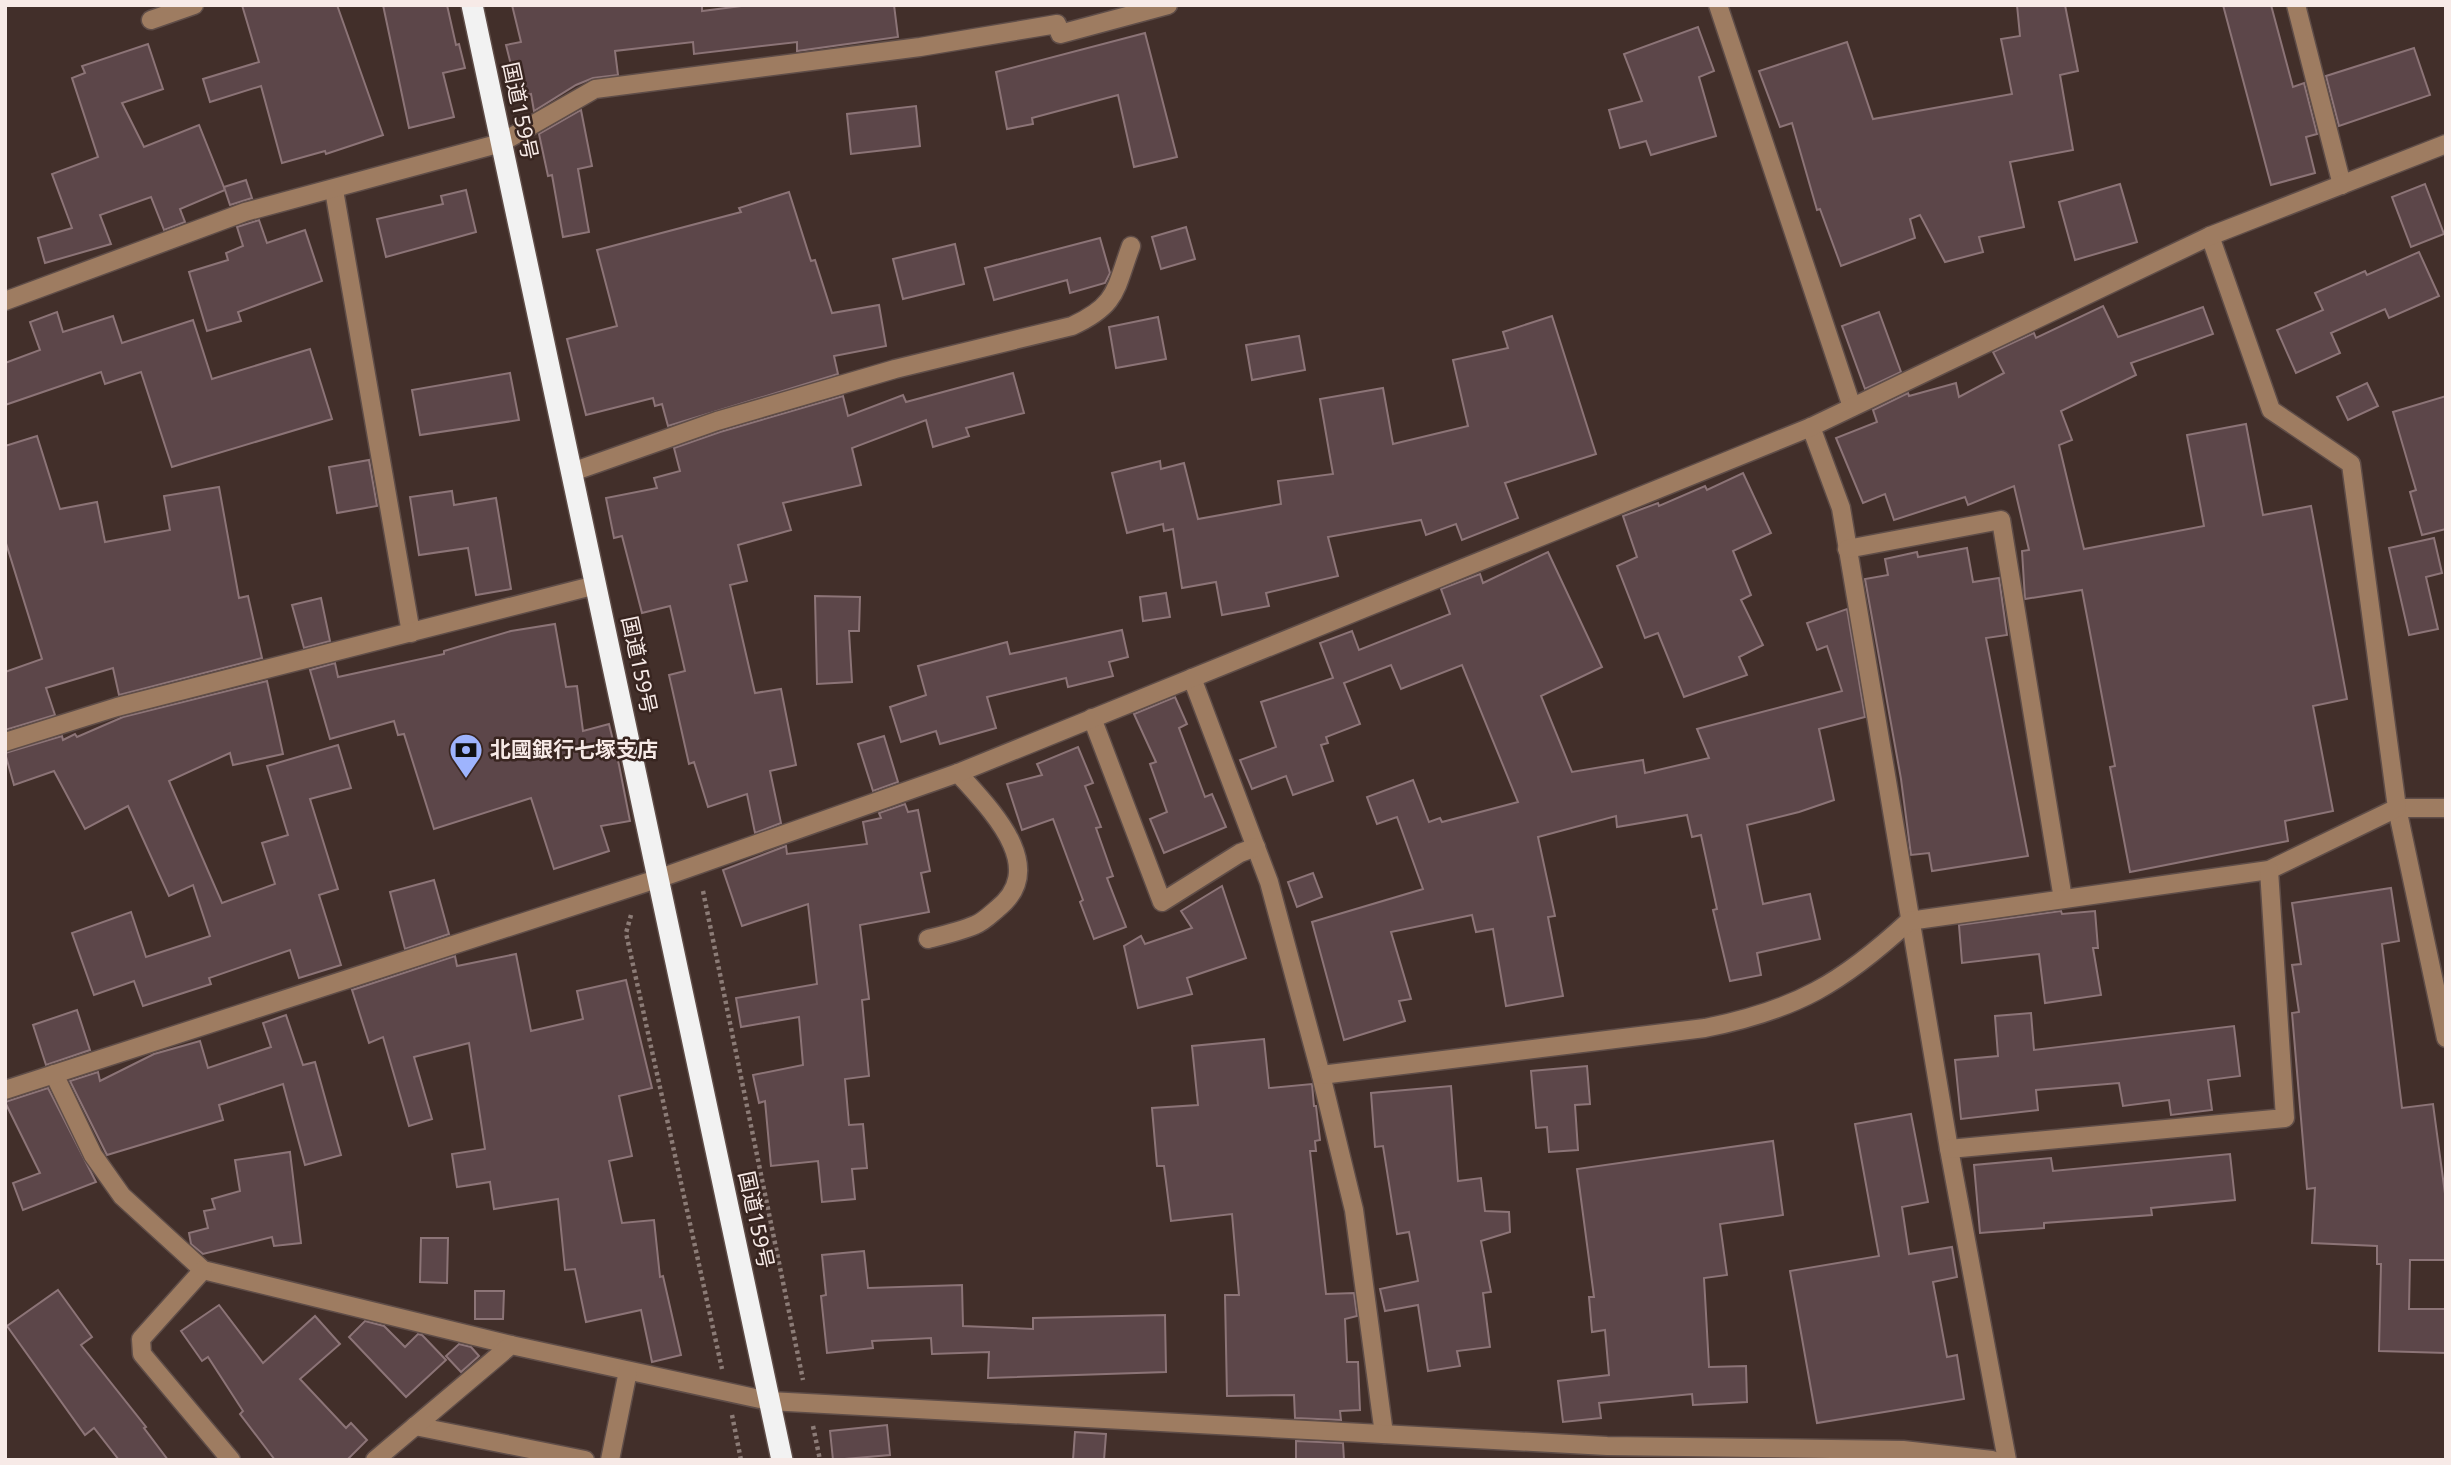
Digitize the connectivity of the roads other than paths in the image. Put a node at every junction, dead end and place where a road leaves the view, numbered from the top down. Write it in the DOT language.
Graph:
graph roads {
  1 [pos="194,5"];
  2 [pos="472,5"];
  3 [pos="1168,5"];
  4 [pos="1717,5"];
  5 [pos="2296,5"];
  6 [pos="151,20"];
  7 [pos="501,143"];
  8 [pos="2446,144"];
  9 [pos="2342,185"];
  10 [pos="334,190"];
  11 [pos="2210,236"];
  12 [pos="1131,246"];
  13 [pos="5,301"];
  14 [pos="1852,407"];
  15 [pos="1811,427"];
  16 [pos="572,472"];
  17 [pos="1847,549"];
  18 [pos="596,585"];
  19 [pos="411,633"];
  20 [pos="1192,678"];
  21 [pos="1092,718"];
  22 [pos="5,742"];
  23 [pos="958,773"];
  24 [pos="2397,808"];
  25 [pos="2446,808"];
  26 [pos="1256,847"];
  27 [pos="2269,870"];
  28 [pos="660,878"];
  29 [pos="2063,899"];
  30 [pos="1909,921"];
  31 [pos="929,939"];
  32 [pos="2446,1038"];
  33 [pos="54,1074"];
  34 [pos="1321,1074"];
  35 [pos="5,1090"];
  36 [pos="1949,1149"];
  37 [pos="203,1270"];
  38 [pos="511,1345"];
  39 [pos="628,1371"];
  40 [pos="769,1401"];
  41 [pos="415,1426"];
  42 [pos="1384,1434"];
  43 [pos="231,1460"];
  44 [pos="375,1460"];
  45 [pos="585,1460"];
  46 [pos="610,1460"];
  47 [pos="782,1460"];
  48 [pos="1992,1460"];
  49 [pos="2007,1460"];
  1 -- 6 [label="street"];
  2 -- 7 [label="highway, 国道159号"];
  3 -- 7 [label="street"];
  4 -- 14 [label="street"];
  5 -- 9 [label="street"];
  7 -- 10 [label="street"];
  7 -- 16 [label="highway, 国道159号"];
  8 -- 9 [label="street"];
  9 -- 11 [label="street"];
  10 -- 13 [label="street"];
  10 -- 19 [label="street"];
  11 -- 14 [label="street"];
  11 -- 24 [label="street"];
  12 -- 16 [label="street"];
  14 -- 15 [label="street"];
  15 -- 17 [label="street"];
  15 -- 20 [label="street"];
  16 -- 18 [label="highway, 国道159号"];
  17 -- 29 [label="street"];
  17 -- 30 [label="street"];
  18 -- 19 [label="street"];
  18 -- 28 [label="highway, 国道159号"];
  19 -- 22 [label="street"];
  20 -- 21 [label="street"];
  20 -- 26 [label="street"];
  21 -- 23 [label="street"];
  21 -- 26 [label="street"];
  23 -- 28 [label="street"];
  23 -- 31 [label="street"];
  24 -- 25 [label="street"];
  24 -- 27 [label="street"];
  24 -- 32 [label="street"];
  26 -- 34 [label="street"];
  27 -- 29 [label="street"];
  27 -- 36 [label="street"];
  28 -- 33 [label="street"];
  28 -- 40 [label="highway, 国道159号"];
  29 -- 30 [label="street"];
  30 -- 34 [label="street"];
  30 -- 36 [label="street"];
  33 -- 35 [label="street"];
  33 -- 37 [label="street"];
  34 -- 42 [label="street"];
  36 -- 49 [label="street"];
  37 -- 38 [label="street"];
  37 -- 43 [label="street"];
  38 -- 39 [label="street"];
  38 -- 41 [label="street"];
  39 -- 40 [label="street"];
  39 -- 46 [label="street"];
  40 -- 42 [label="street"];
  40 -- 47 [label="highway, 国道159号"];
  41 -- 44 [label="street"];
  41 -- 45 [label="street"];
  42 -- 48 [label="street"];
}
